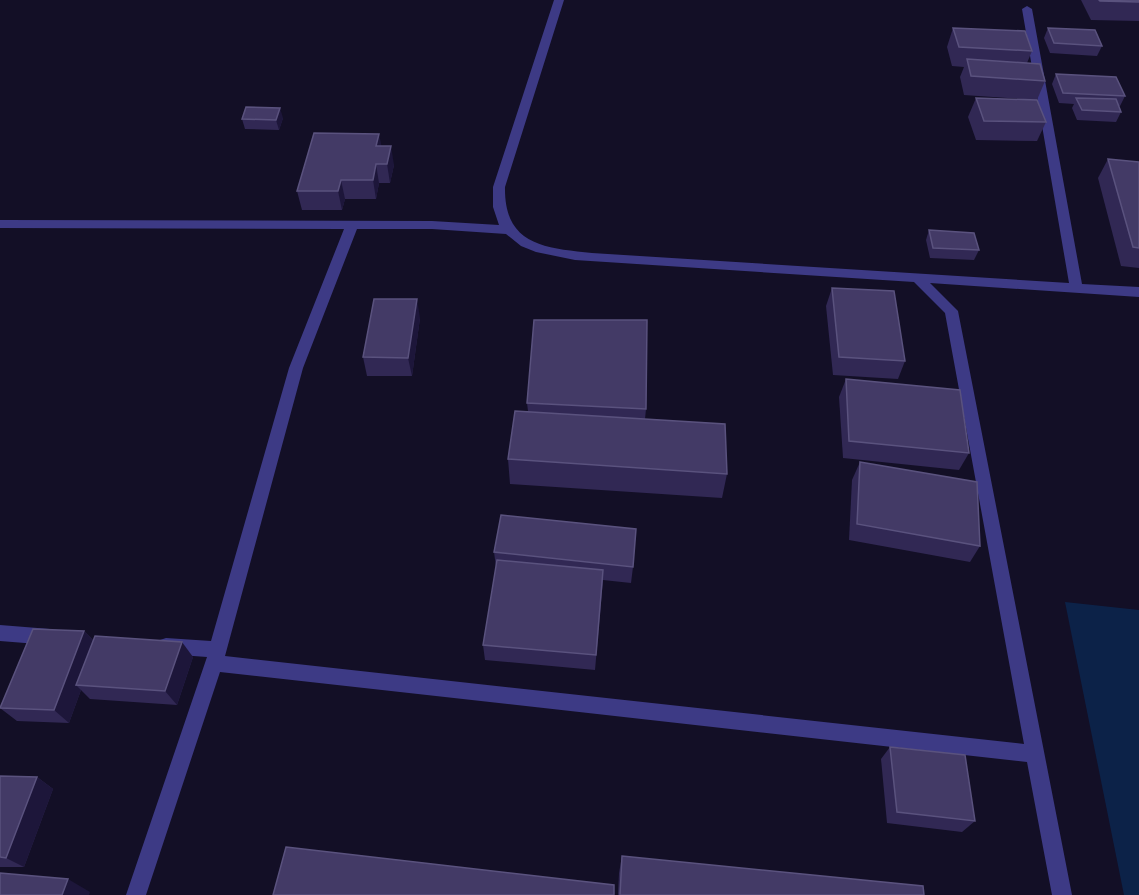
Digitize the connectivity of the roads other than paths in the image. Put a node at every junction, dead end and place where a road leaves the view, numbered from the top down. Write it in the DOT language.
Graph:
graph roads {
  1 [pos="559,0"];
  2 [pos="1027,9"];
  3 [pos="352,226"];
  4 [pos="1,227"];
  5 [pos="510,230"];
  6 [pos="917,278"];
  7 [pos="1076,288"];
  8 [pos="1139,292"];
  9 [pos="0,633"];
  10 [pos="69,638"];
  11 [pos="148,645"];
  12 [pos="215,657"];
  13 [pos="1035,754"];
  14 [pos="136,895"];
  15 [pos="1062,895"];
  1 -- 5 [label="street"];
  2 -- 7 [label="street"];
  3 -- 4 [label="street"];
  3 -- 5 [label="street"];
  3 -- 12 [label="street"];
  5 -- 6 [label="street"];
  6 -- 7 [label="street"];
  6 -- 13 [label="street"];
  7 -- 8 [label="street"];
  9 -- 10 [label="street"];
  11 -- 12 [label="street"];
  12 -- 13 [label="street"];
  12 -- 14 [label="street"];
  13 -- 15 [label="street"];
}
